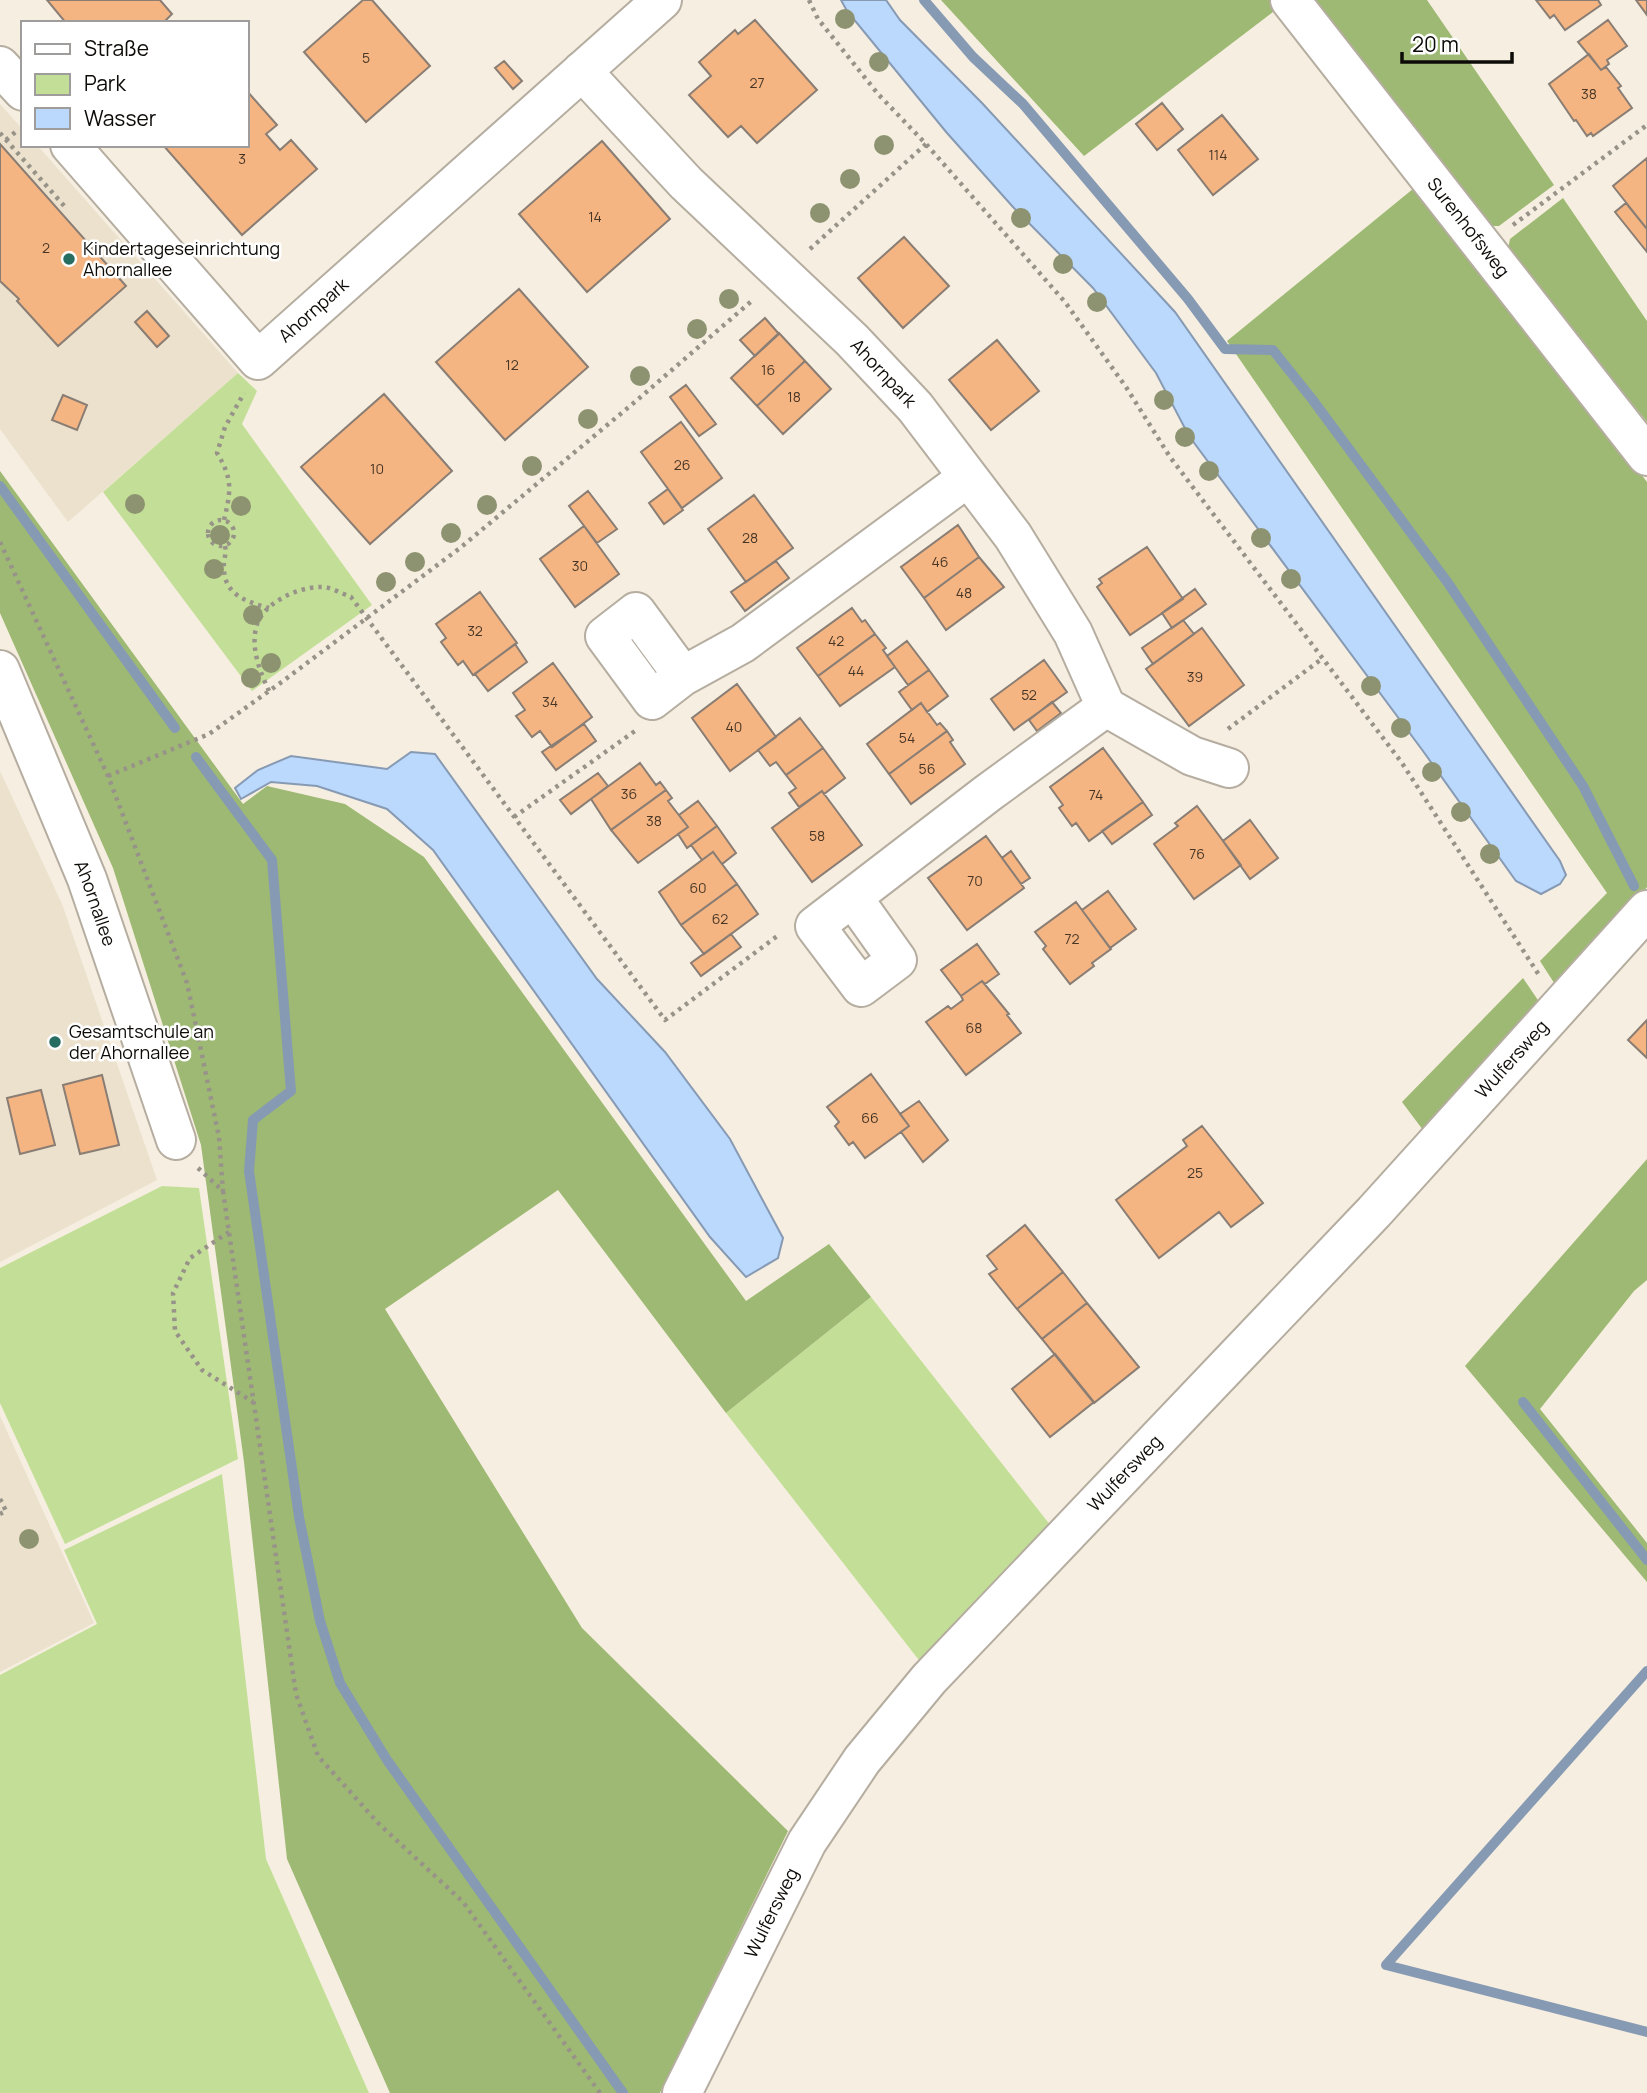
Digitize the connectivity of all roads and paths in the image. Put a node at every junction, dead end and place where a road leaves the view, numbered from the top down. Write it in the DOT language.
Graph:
graph roads {
  1 [pos="662,0"];
  2 [pos="809,0"];
  3 [pos="1290,0"];
  4 [pos="0,65"];
  5 [pos="582,71"];
  6 [pos="21,89"];
  7 [pos="1647,125"];
  8 [pos="21,128"];
  9 [pos="0,133"];
  10 [pos="6,140"];
  11 [pos="926,144"];
  12 [pos="72,147"];
  13 [pos="66,208"];
  14 [pos="1485,247"];
  15 [pos="782,273"];
  16 [pos="258,360"];
  17 [pos="1647,456"];
  18 [pos="967,478"];
  19 [pos="224,520"];
  20 [pos="0,542"];
  21 [pos="225,546"];
  22 [pos="269,608"];
  23 [pos="367,618"];
  24 [pos="1322,657"];
  25 [pos="0,670"];
  26 [pos="683,676"];
  27 [pos="269,691"];
  28 [pos="652,700"];
  29 [pos="1106,707"];
  30 [pos="1192,757"];
  31 [pos="1229,768"];
  32 [pos="108,776"];
  33 [pos="514,817"];
  34 [pos="853,898"];
  35 [pos="1647,910"];
  36 [pos="815,926"];
  37 [pos="1560,1008"];
  38 [pos="176,1140"];
  39 [pos="223,1191"];
  40 [pos="229,1232"];
  41 [pos="253,1402"];
  42 [pos="0,1499"];
  43 [pos="0,1514"];
  44 [pos="600,2093"];
  45 [pos="682,2093"];
  1 -- 5 [label="street, Ahornpark"];
  2 -- 11 [label="path"];
  3 -- 14 [label="street, Surenhofsweg"];
  4 -- 6 [label="street"];
  5 -- 15 [label="street, Ahornpark"];
  5 -- 16 [label="street, Ahornpark"];
  7 -- 14 [label="path"];
  8 -- 10 [label="path"];
  9 -- 10 [label="path"];
  10 -- 13 [label="path"];
  11 -- 15 [label="path"];
  11 -- 24 [label="path"];
  12 -- 16 [label="street"];
  14 -- 17 [label="street, Surenhofsweg"];
  15 -- 18 [label="street, Ahornpark"];
  15 -- 23 [label="path"];
  16 -- 19 [label="path"];
  18 -- 26 [label="street"];
  18 -- 29 [label="street, Ahornpark"];
  19 -- 21 [label="path"];
  19 -- 21 [label="path"];
  20 -- 32 [label="path"];
  21 -- 22 [label="path"];
  22 -- 23 [label="path"];
  22 -- 27 [label="path"];
  23 -- 27 [label="path"];
  23 -- 33 [label="path"];
  24 -- 30 [label="path"];
  24 -- 37 [label="path"];
  25 -- 38 [label="street, Ahornallee"];
  26 -- 28 [label="street"];
  26 -- 28 [label="street"];
  27 -- 32 [label="path"];
  28 -- 33 [label="path"];
  29 -- 30 [label="street"];
  29 -- 34 [label="street"];
  30 -- 31 [label="street"];
  32 -- 39 [label="path"];
  33 -- 36 [label="path"];
  34 -- 36 [label="street"];
  34 -- 36 [label="street"];
  35 -- 37 [label="street, Wulfersweg"];
  37 -- 45 [label="street, Wulfersweg"];
  38 -- 39 [label="path"];
  39 -- 40 [label="path"];
  40 -- 41 [label="path"];
  40 -- 41 [label="path"];
  41 -- 44 [label="path"];
  42 -- 43 [label="path"];
}
